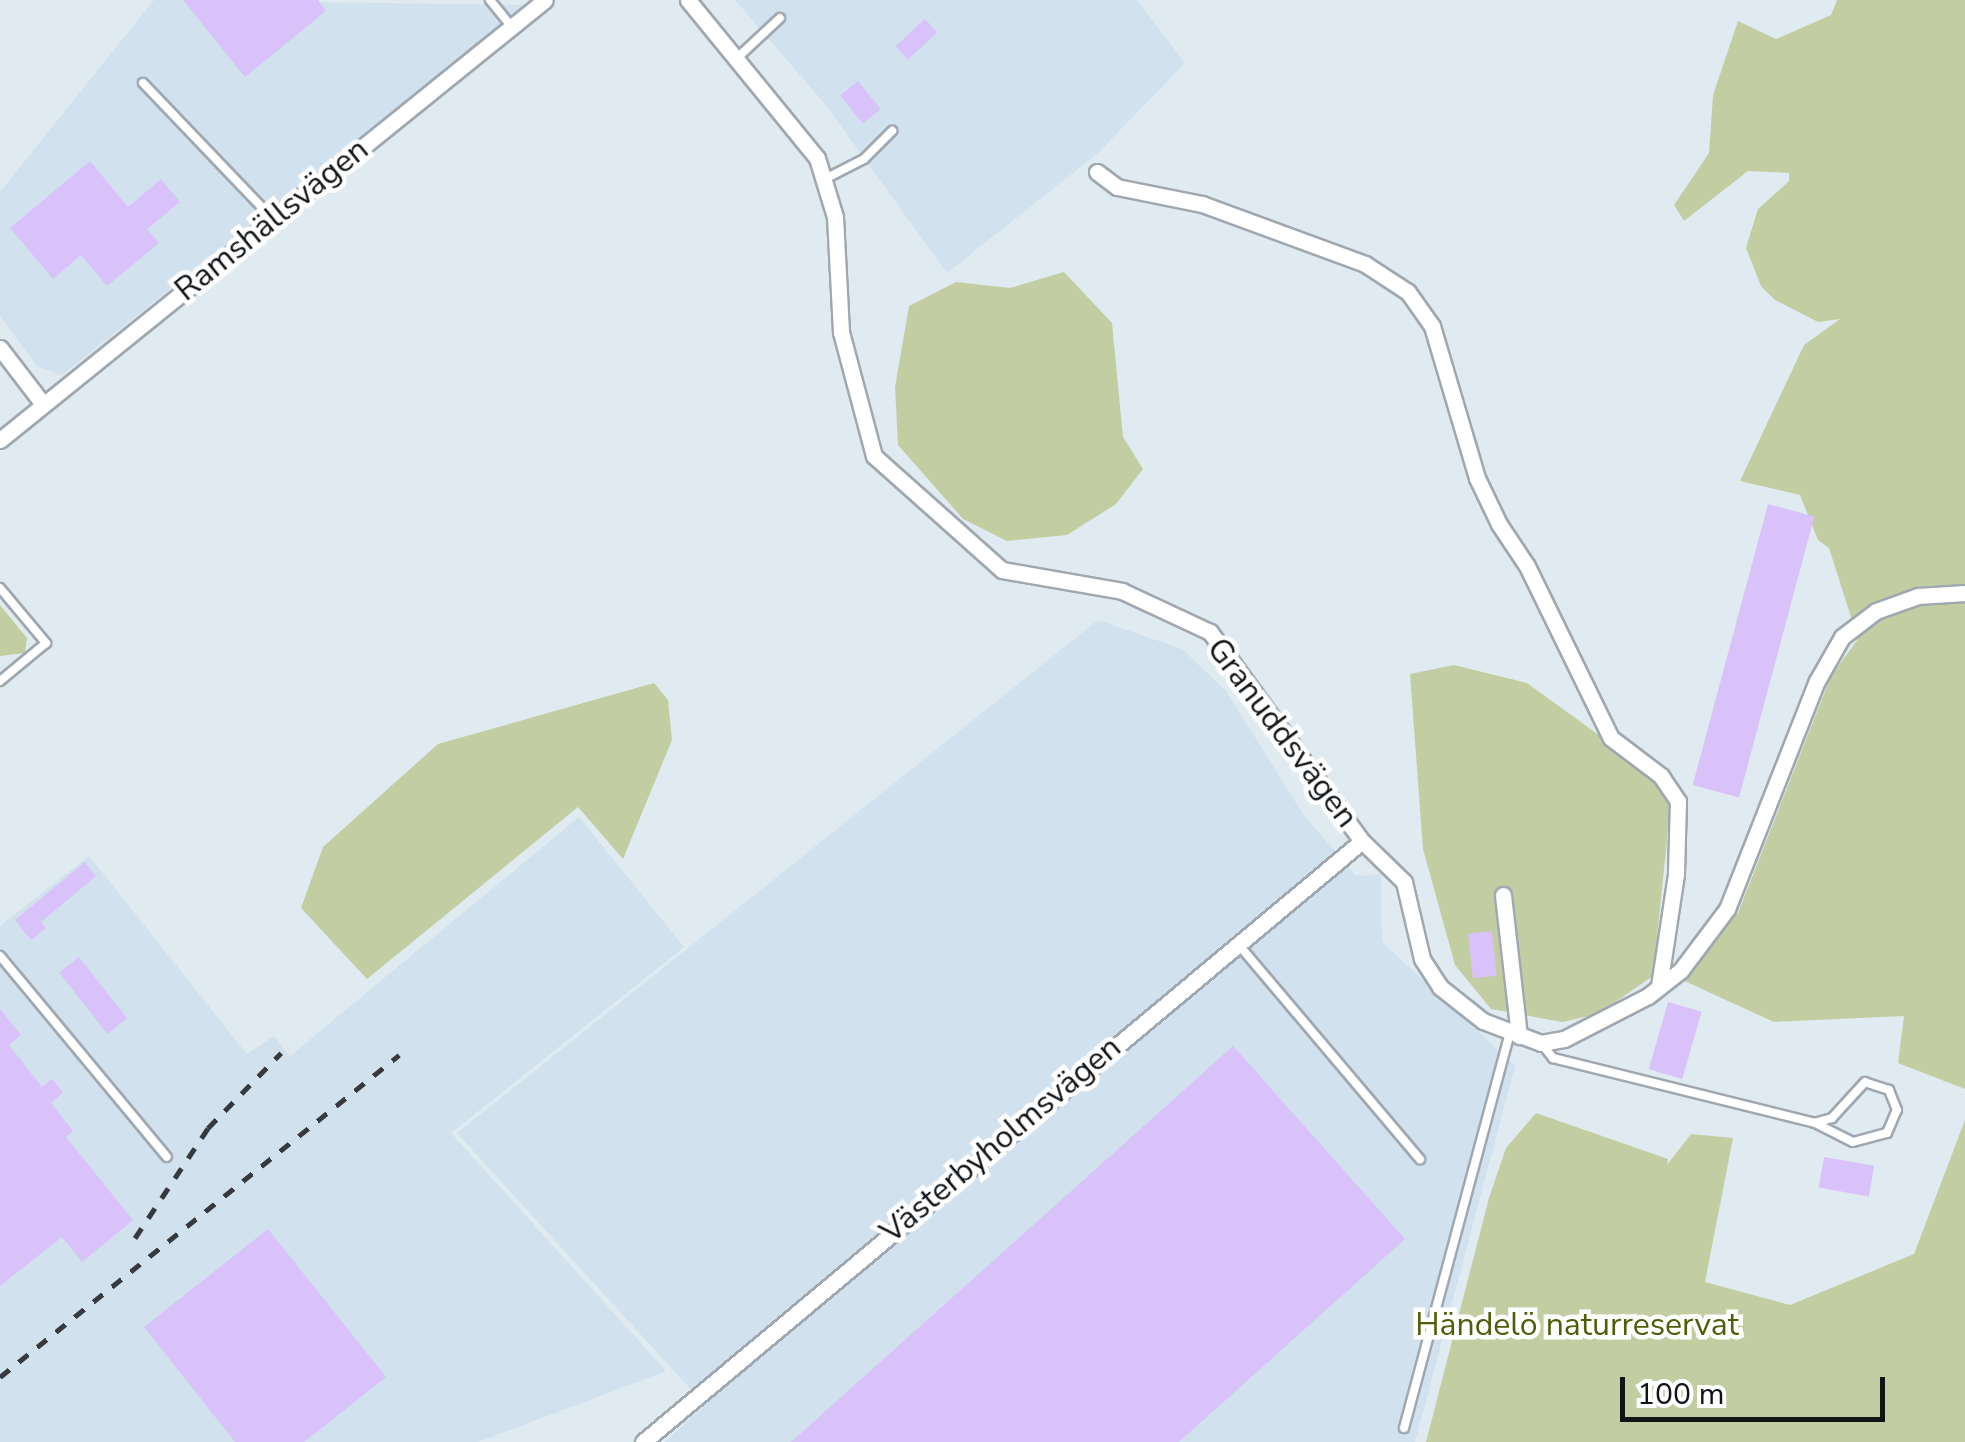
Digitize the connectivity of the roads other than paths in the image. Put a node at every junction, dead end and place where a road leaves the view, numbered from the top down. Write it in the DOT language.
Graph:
graph roads {
  1 [pos="490,0"];
  2 [pos="545,0"];
  3 [pos="688,0"];
  4 [pos="780,18"];
  5 [pos="512,27"];
  6 [pos="736,59"];
  7 [pos="142,83"];
  8 [pos="892,131"];
  9 [pos="1097,172"];
  10 [pos="824,180"];
  11 [pos="272,220"];
  12 [pos="0,348"];
  13 [pos="43,404"];
  14 [pos="0,440"];
  15 [pos="0,588"];
  16 [pos="1965,593"];
  17 [pos="0,681"];
  18 [pos="1362,841"];
  19 [pos="1503,896"];
  20 [pos="1238,944"];
  21 [pos="0,956"];
  22 [pos="1659,987"];
  23 [pos="1514,1034"];
  24 [pos="1541,1043"];
  25 [pos="1815,1123"];
  26 [pos="166,1156"];
  27 [pos="1420,1158"];
  28 [pos="1404,1428"];
  29 [pos="643,1442"];
  1 -- 5 [label="lane"];
  2 -- 5 [label="street, Ramshällsvägen"];
  3 -- 6 [label="street, Granuddsvägen"];
  4 -- 6 [label="lane"];
  5 -- 11 [label="street, Ramshällsvägen"];
  6 -- 10 [label="street, Granuddsvägen"];
  7 -- 11 [label="lane"];
  8 -- 10 [label="lane"];
  9 -- 22 [label="street"];
  10 -- 18 [label="street, Granuddsvägen"];
  11 -- 13 [label="street, Ramshällsvägen"];
  12 -- 13 [label="street"];
  13 -- 14 [label="street, Ramshällsvägen"];
  15 -- 17 [label="lane"];
  16 -- 22 [label="street"];
  18 -- 20 [label="street, Västerbyholmsvägen"];
  18 -- 23 [label="street, Granuddsvägen"];
  19 -- 23 [label="street"];
  20 -- 27 [label="lane"];
  20 -- 29 [label="street, Västerbyholmsvägen"];
  21 -- 26 [label="lane"];
  22 -- 24 [label="street"];
  23 -- 24 [label="street, Granuddsvägen"];
  23 -- 28 [label="lane"];
  24 -- 25 [label="lane"];
  25 -- 25 [label="lane"];
}
